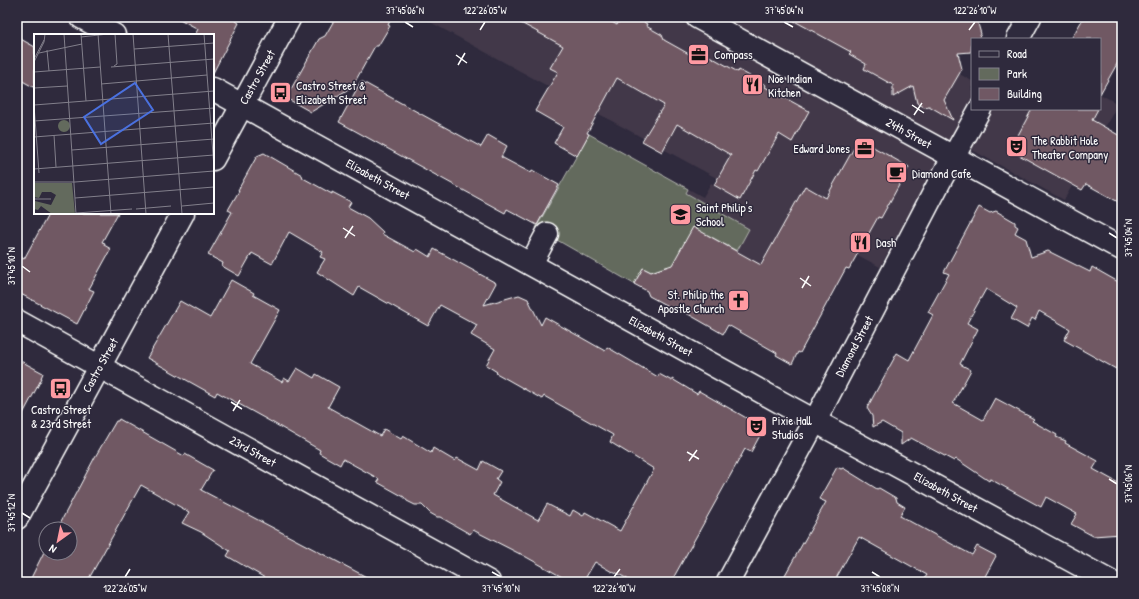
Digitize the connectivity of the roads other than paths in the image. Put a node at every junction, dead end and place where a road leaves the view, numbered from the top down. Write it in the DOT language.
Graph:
graph roads {
  1 [pos="81,17"];
  2 [pos="290,17"];
  3 [pos="697,17"];
  4 [pos="1030,17"];
  5 [pos="112,34"];
  6 [pos="1019,38"];
  7 [pos="214,90"];
  8 [pos="242,105"];
  9 [pos="979,110"];
  10 [pos="214,157"];
  11 [pos="953,157"];
  12 [pos="182,214"];
  13 [pos="547,234"];
  14 [pos="1122,249"];
  15 [pos="531,264"];
  16 [pos="17,321"];
  17 [pos="99,366"];
  18 [pos="815,421"];
  19 [pos="17,518"];
  20 [pos="489,582"];
  21 [pos="728,582"];
  22 [pos="1111,582"];
  1 -- 5 [label="street"];
  2 -- 8 [label="street, Castro Street"];
  3 -- 11 [label="street, 24th Street"];
  4 -- 6 [label="street"];
  7 -- 8 [label="street, Elizabeth Street"];
  8 -- 10 [label="street, Castro Street"];
  8 -- 15 [label="street, Elizabeth Street"];
  9 -- 11 [label="street, Diamond Street"];
  11 -- 14 [label="street, 24th Street"];
  11 -- 18 [label="street, Diamond Street"];
  12 -- 17 [label="street, Castro Street"];
  13 -- 15 [label="street"];
  15 -- 18 [label="street, Elizabeth Street"];
  16 -- 17 [label="street, 23rd Street"];
  17 -- 19 [label="street, Castro Street"];
  17 -- 20 [label="street, 23rd Street"];
  18 -- 21 [label="street, Diamond Street"];
  18 -- 22 [label="street, Elizabeth Street"];
}
